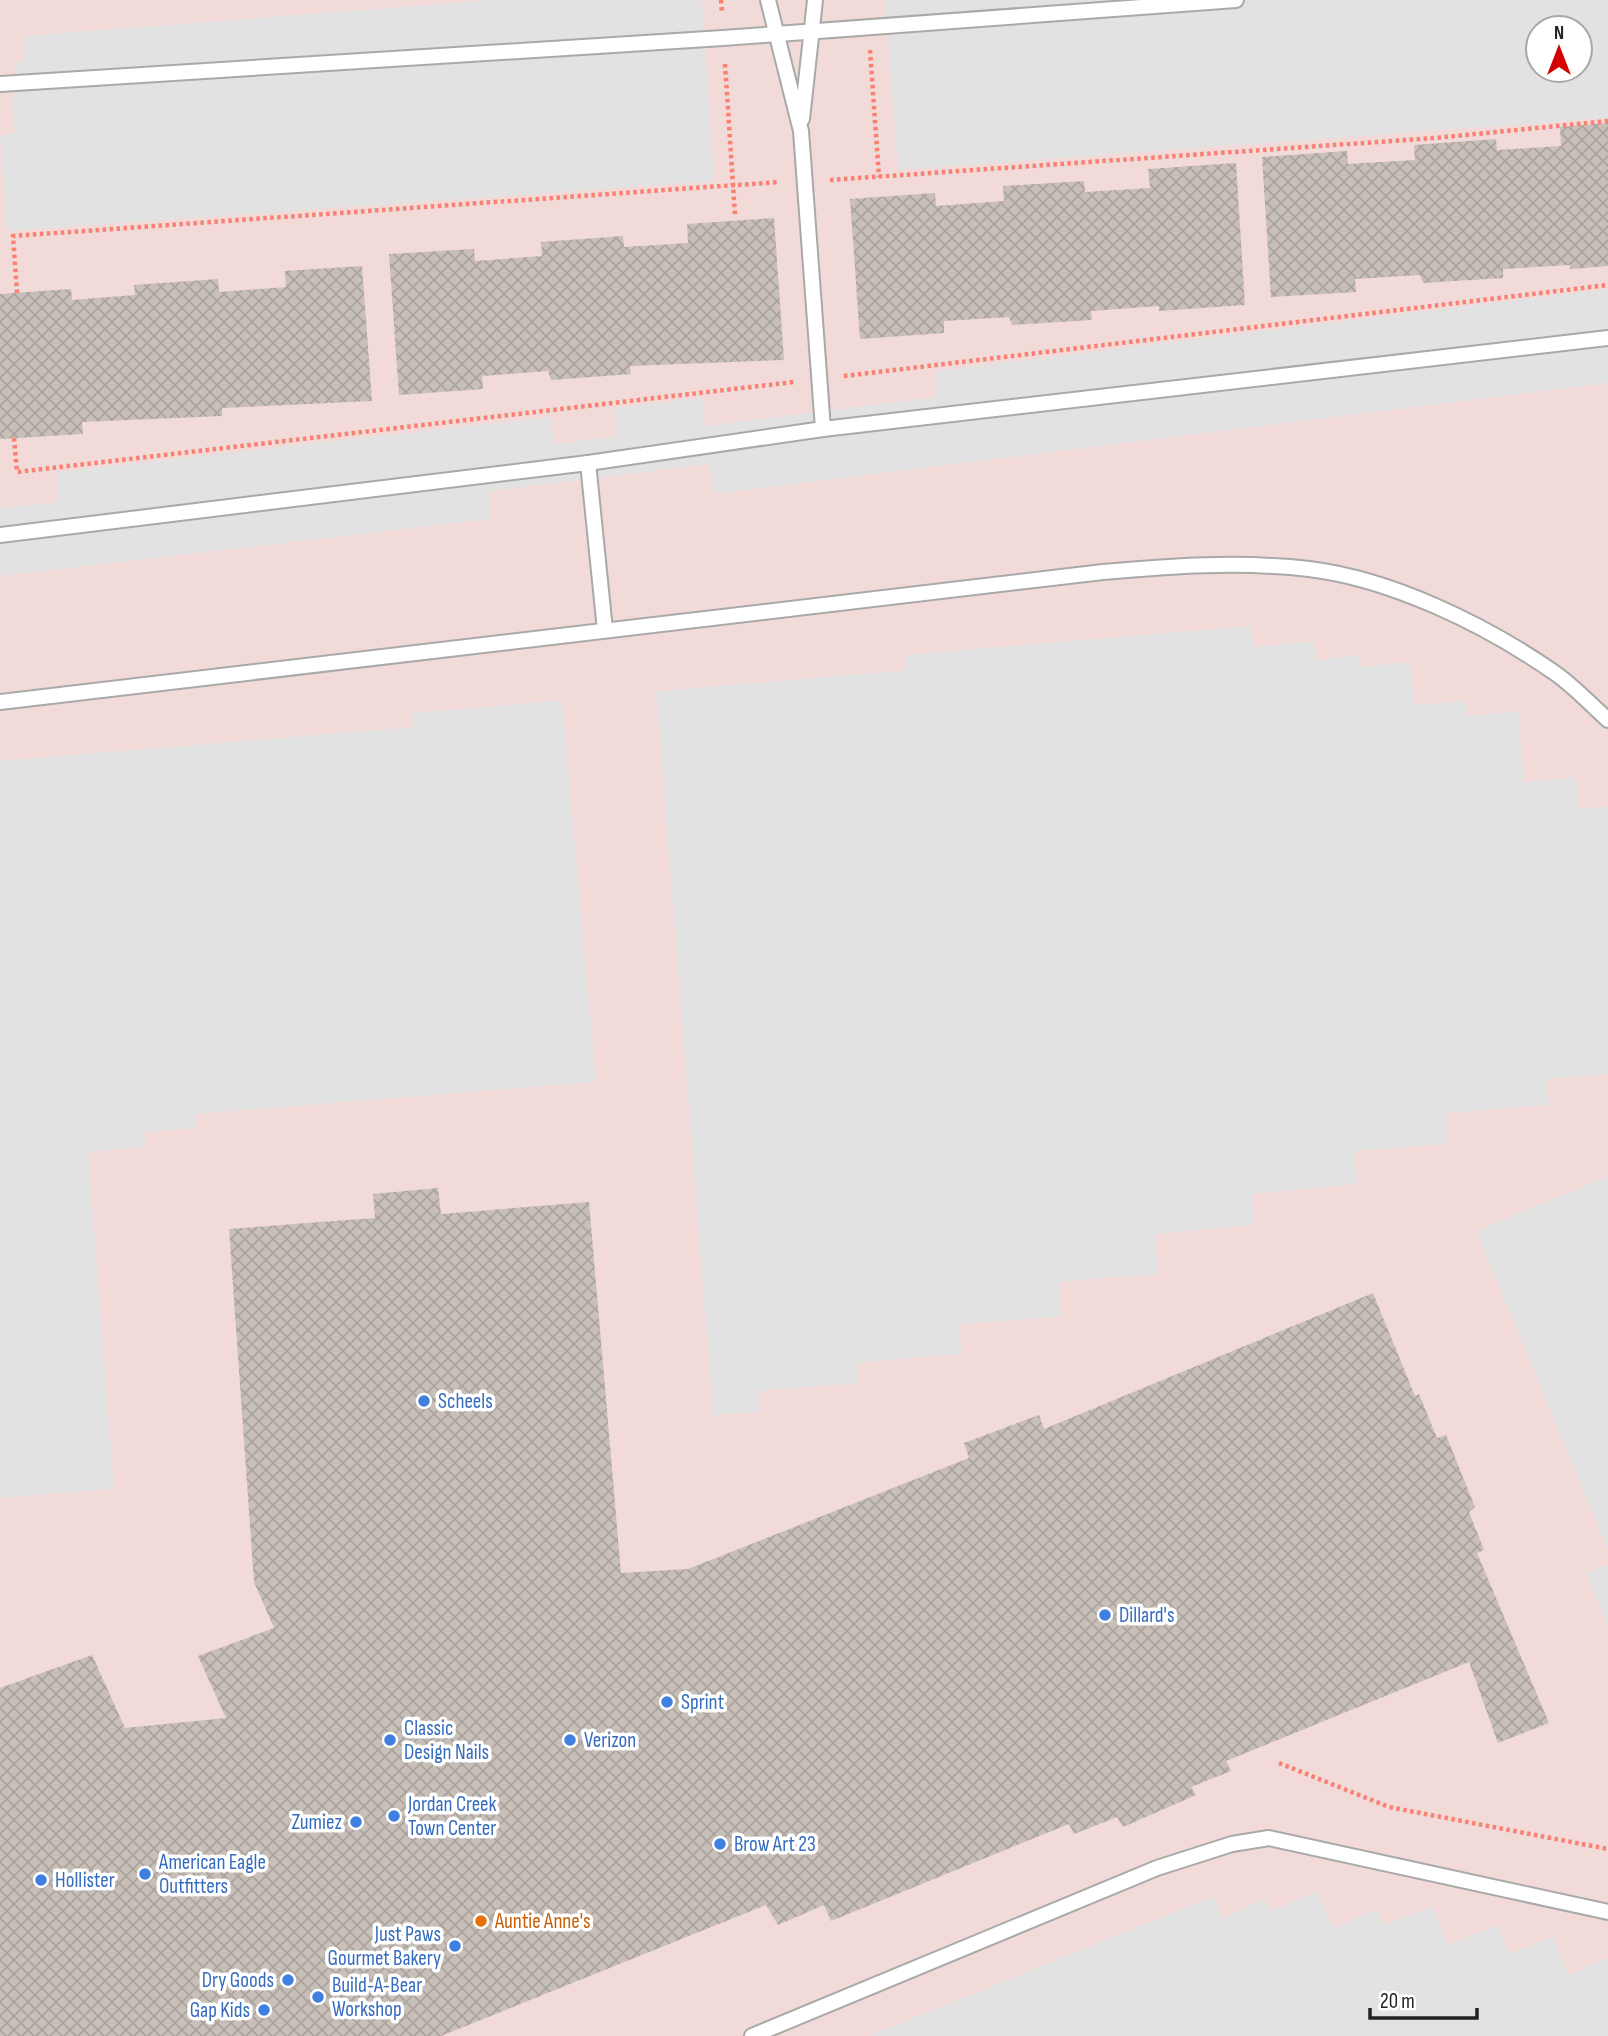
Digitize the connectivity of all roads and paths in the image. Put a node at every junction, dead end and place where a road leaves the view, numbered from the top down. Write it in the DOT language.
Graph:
graph roads {
  1 [pos="721,0"];
  2 [pos="768,0"];
  3 [pos="815,0"];
  4 [pos="1236,0"];
  5 [pos="869,28"];
  6 [pos="812,32"];
  7 [pos="777,34"];
  8 [pos="723,38"];
  9 [pos="0,85"];
  10 [pos="801,131"];
  11 [pos="879,177"];
  12 [pos="735,215"];
  13 [pos="1608,338"];
  14 [pos="823,429"];
  15 [pos="588,463"];
  16 [pos="0,535"];
  17 [pos="605,631"];
  18 [pos="0,702"];
  19 [pos="1608,720"];
  20 [pos="1279,1763"];
  21 [pos="1608,1849"];
  22 [pos="1608,1912"];
  23 [pos="752,2036"];
  1 -- 8 [label="path"];
  2 -- 7 [label="lane"];
  3 -- 6 [label="lane"];
  4 -- 5 [label="lane"];
  5 -- 6 [label="lane"];
  5 -- 11 [label="path"];
  6 -- 7 [label="lane"];
  6 -- 10 [label="lane"];
  7 -- 8 [label="lane"];
  7 -- 10 [label="lane"];
  8 -- 9 [label="lane"];
  8 -- 12 [label="path"];
  10 -- 14 [label="lane"];
  13 -- 14 [label="lane"];
  14 -- 15 [label="lane"];
  15 -- 16 [label="lane"];
  15 -- 17 [label="lane"];
  17 -- 18 [label="lane"];
  17 -- 19 [label="lane"];
  20 -- 21 [label="path"];
  22 -- 23 [label="lane"];
}
